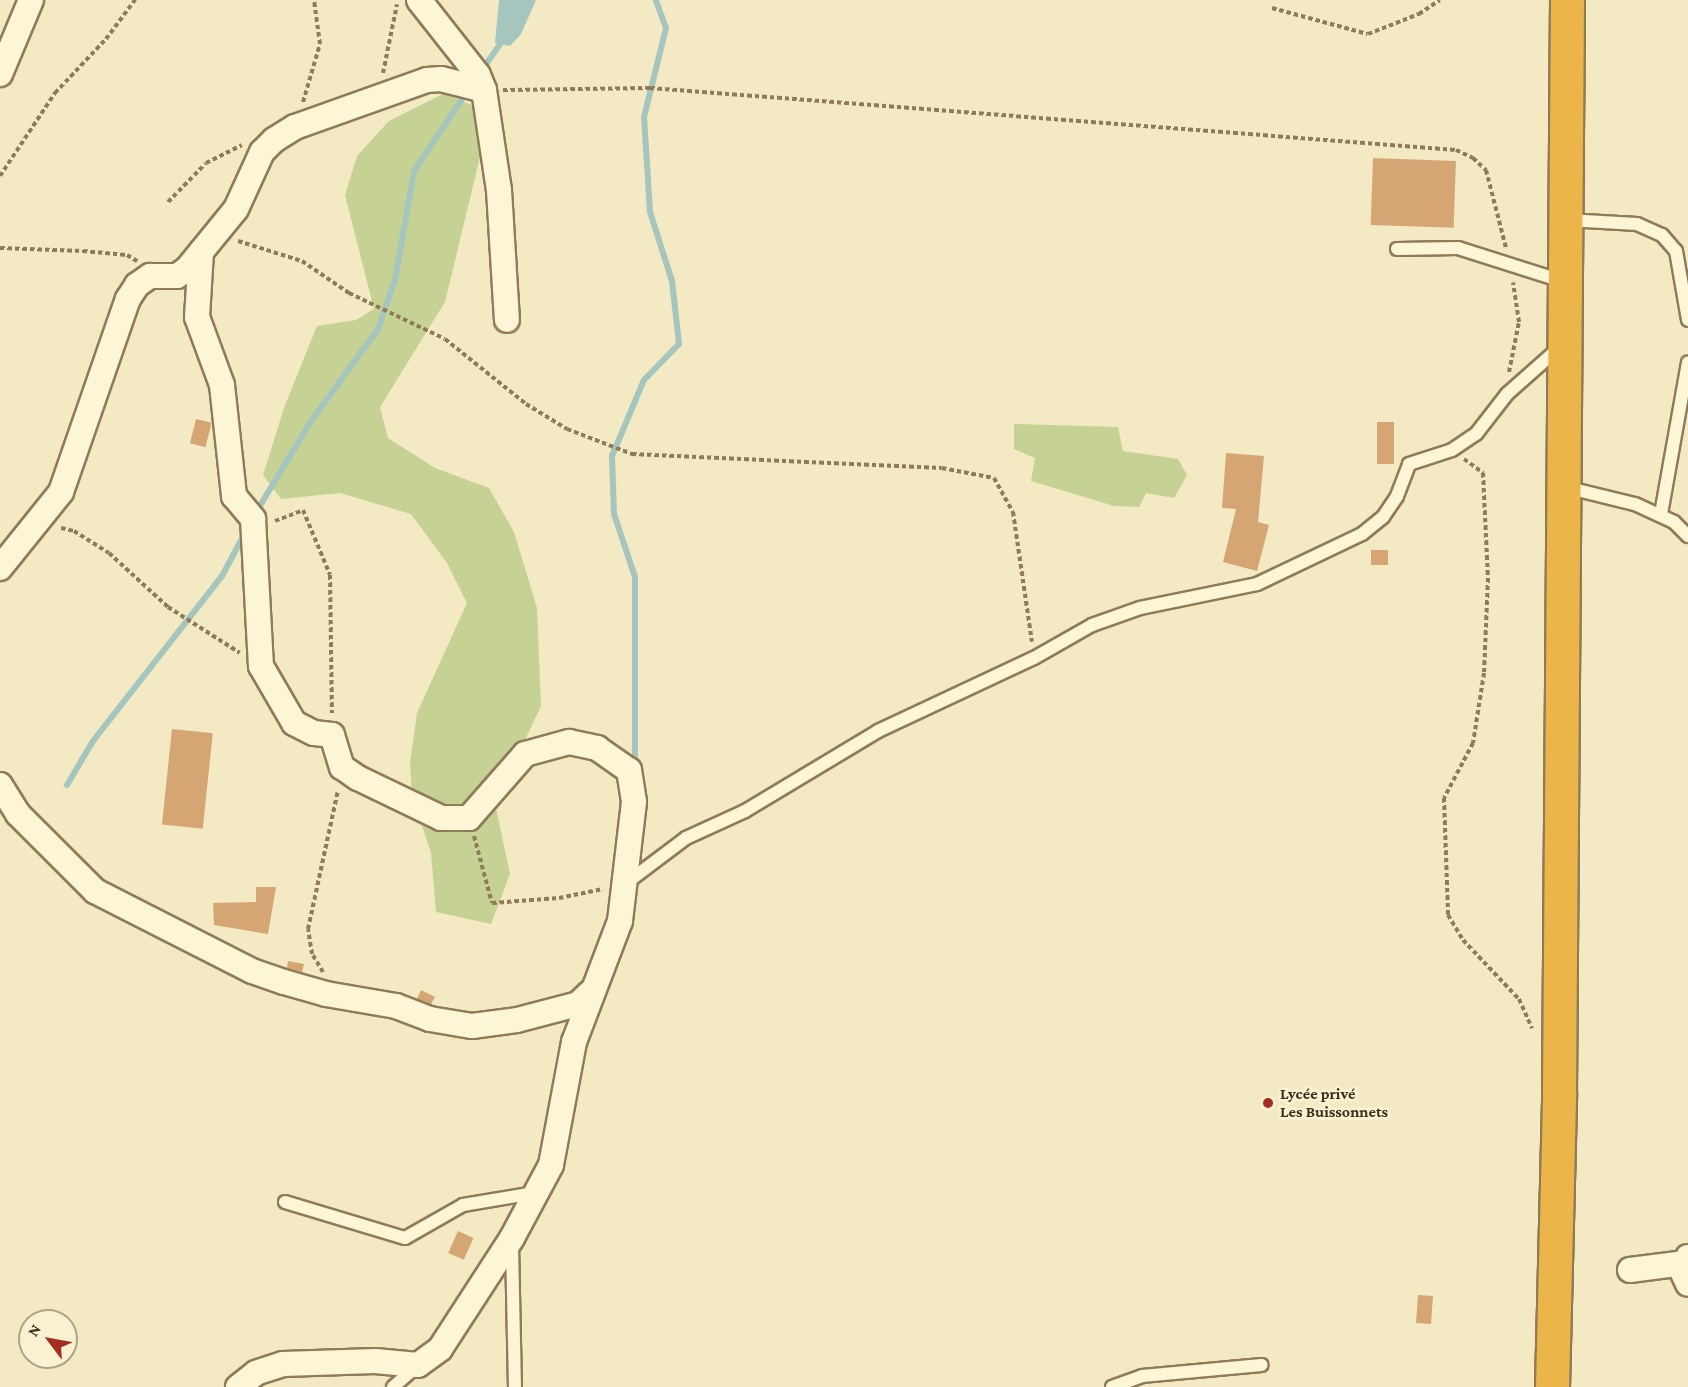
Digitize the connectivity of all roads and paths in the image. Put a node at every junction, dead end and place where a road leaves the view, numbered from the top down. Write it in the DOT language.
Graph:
graph roads {
  1 [pos="32,0"];
  2 [pos="135,0"];
  3 [pos="314,0"];
  4 [pos="397,0"];
  5 [pos="419,0"];
  6 [pos="1440,0"];
  7 [pos="1568,0"];
  8 [pos="1272,8"];
  9 [pos="0,74"];
  10 [pos="484,90"];
  11 [pos="379,96"];
  12 [pos="295,127"];
  13 [pos="253,140"];
  14 [pos="0,176"];
  15 [pos="168,202"];
  16 [pos="1566,220"];
  17 [pos="207,244"];
  18 [pos="0,248"];
  19 [pos="1397,249"];
  20 [pos="1510,266"];
  21 [pos="167,276"];
  22 [pos="1565,283"];
  23 [pos="507,320"];
  24 [pos="1688,320"];
  25 [pos="1565,343"];
  26 [pos="1688,362"];
  27 [pos="1507,394"];
  28 [pos="1452,450"];
  29 [pos="1564,486"];
  30 [pos="1661,514"];
  31 [pos="39,522"];
  32 [pos="253,529"];
  33 [pos="1688,536"];
  34 [pos="0,568"];
  35 [pos="1034,658"];
  36 [pos="261,666"];
  37 [pos="332,735"];
  38 [pos="342,766"];
  39 [pos="0,785"];
  40 [pos="469,818"];
  41 [pos="624,885"];
  42 [pos="590,993"];
  43 [pos="354,1000"];
  44 [pos="1533,1030"];
  45 [pos="535,1193"];
  46 [pos="285,1202"];
  47 [pos="512,1238"];
  48 [pos="1686,1268"];
  49 [pos="1630,1270"];
  50 [pos="418,1365"];
  51 [pos="1261,1365"];
  52 [pos="238,1387"];
  53 [pos="393,1387"];
  54 [pos="515,1387"];
  55 [pos="1112,1387"];
  56 [pos="1552,1387"];
  1 -- 9 [label="street"];
  2 -- 14 [label="path"];
  3 -- 12 [label="path"];
  4 -- 11 [label="path"];
  5 -- 10 [label="street"];
  6 -- 8 [label="path"];
  7 -- 16 [label="highway"];
  10 -- 11 [label="street"];
  10 -- 20 [label="path"];
  10 -- 23 [label="street"];
  11 -- 12 [label="street"];
  12 -- 17 [label="street"];
  13 -- 15 [label="path"];
  16 -- 22 [label="highway"];
  16 -- 24 [label="lane"];
  17 -- 21 [label="street"];
  17 -- 32 [label="street"];
  17 -- 35 [label="path"];
  18 -- 21 [label="path"];
  19 -- 20 [label="lane"];
  20 -- 22 [label="lane"];
  20 -- 27 [label="path"];
  21 -- 31 [label="street"];
  22 -- 25 [label="highway"];
  25 -- 27 [label="lane"];
  25 -- 29 [label="highway"];
  26 -- 30 [label="lane"];
  27 -- 28 [label="lane"];
  28 -- 35 [label="lane"];
  28 -- 44 [label="path"];
  29 -- 30 [label="lane"];
  29 -- 56 [label="highway"];
  30 -- 33 [label="lane"];
  31 -- 34 [label="street"];
  31 -- 36 [label="path"];
  32 -- 36 [label="street"];
  32 -- 37 [label="path"];
  35 -- 41 [label="lane"];
  36 -- 37 [label="street"];
  37 -- 38 [label="street"];
  38 -- 40 [label="street"];
  38 -- 43 [label="path"];
  39 -- 43 [label="street"];
  40 -- 41 [label="path"];
  40 -- 41 [label="street"];
  41 -- 42 [label="street"];
  42 -- 43 [label="street"];
  42 -- 45 [label="street"];
  45 -- 46 [label="lane"];
  45 -- 47 [label="street"];
  47 -- 50 [label="street"];
  47 -- 54 [label="lane"];
  48 -- 49 [label="street"];
  50 -- 52 [label="street"];
  50 -- 53 [label="lane"];
  51 -- 55 [label="lane"];
}
